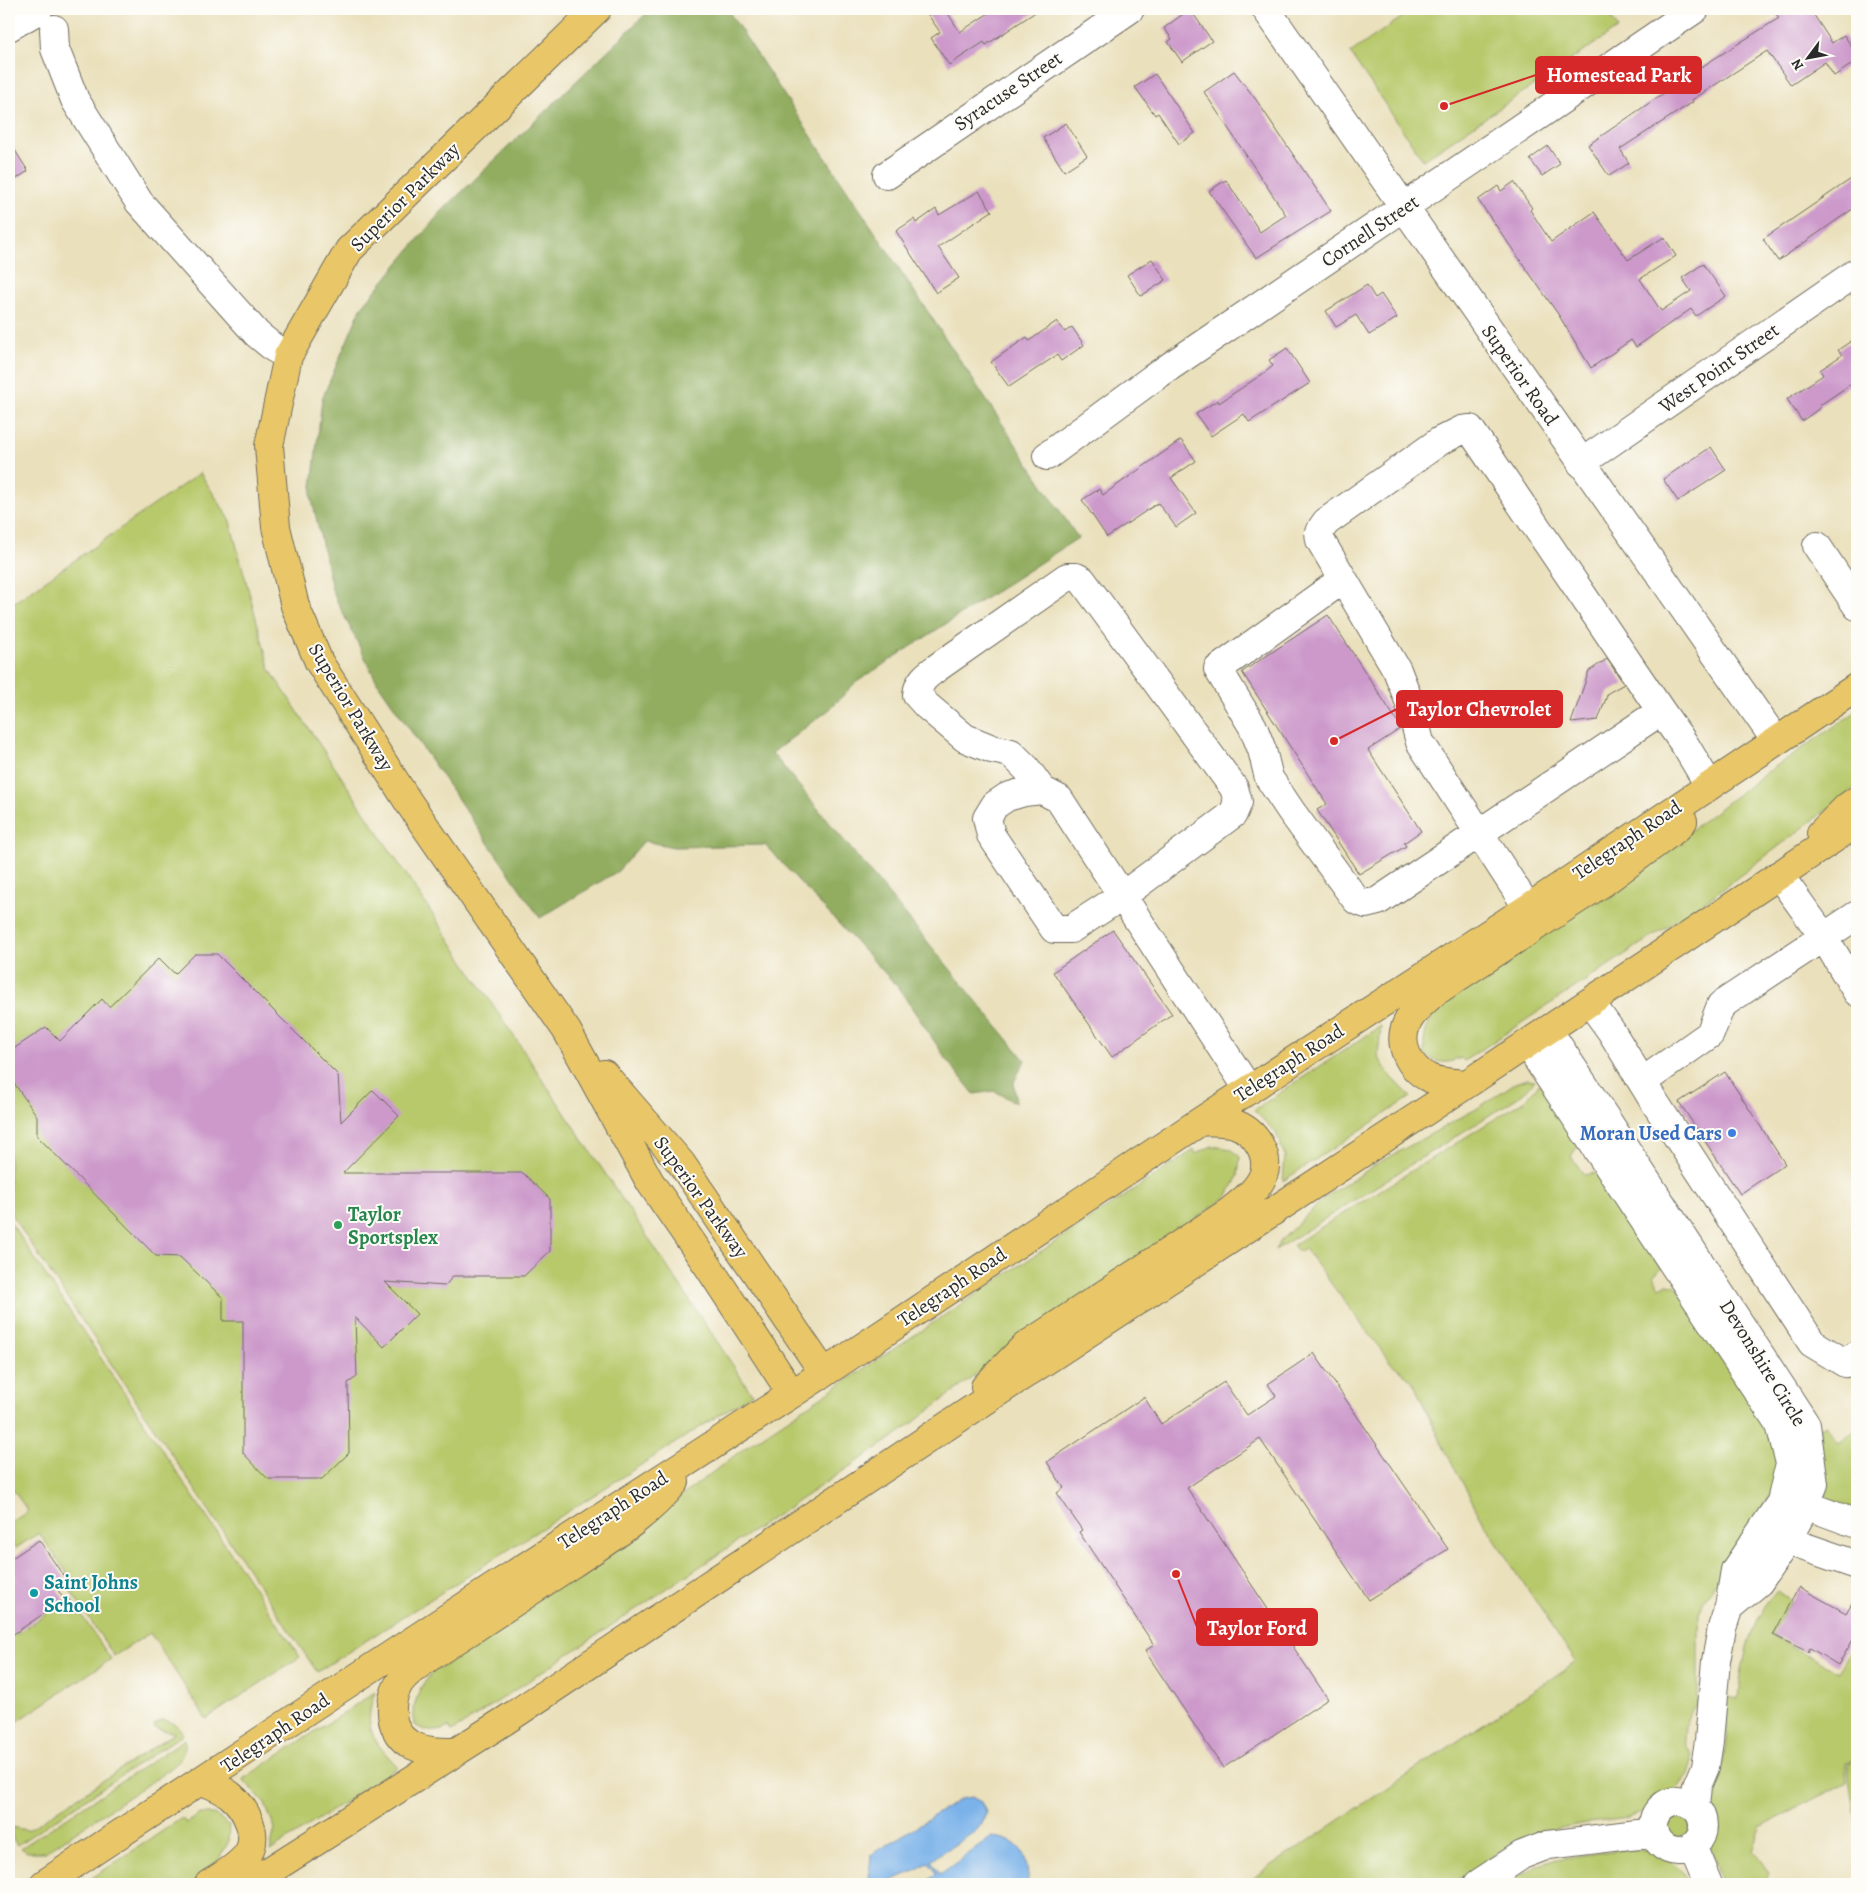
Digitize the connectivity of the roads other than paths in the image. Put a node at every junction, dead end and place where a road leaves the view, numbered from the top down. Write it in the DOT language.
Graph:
graph roads {
  1 [pos="597,9"];
  2 [pos="1130,9"];
  3 [pos="1266,9"];
  4 [pos="1695,9"];
  5 [pos="46,19"];
  6 [pos="9,27"];
  7 [pos="887,175"];
  8 [pos="1403,208"];
  9 [pos="1857,272"];
  10 [pos="288,356"];
  11 [pos="1047,456"];
  12 [pos="1581,463"];
  13 [pos="1816,546"];
  14 [pos="1342,580"];
  15 [pos="1857,606"];
  16 [pos="1857,687"];
  17 [pos="1661,711"];
  18 [pos="1776,741"];
  19 [pos="1709,785"];
  20 [pos="1042,790"];
  21 [pos="1857,800"];
  22 [pos="1857,823"];
  23 [pos="1478,833"];
  24 [pos="1779,875"];
  25 [pos="1122,896"];
  26 [pos="1528,908"];
  27 [pos="1857,915"];
  28 [pos="1824,937"];
  29 [pos="1857,992"];
  30 [pos="1590,1002"];
  31 [pos="567,1031"];
  32 [pos="1538,1037"];
  33 [pos="1642,1082"];
  34 [pos="1467,1084"];
  35 [pos="1249,1090"];
  36 [pos="1201,1121"];
  37 [pos="1857,1355"];
  38 [pos="824,1373"];
  39 [pos="792,1394"];
  40 [pos="950,1424"];
  41 [pos="696,1456"];
  42 [pos="1793,1505"];
  43 [pos="1857,1524"];
  44 [pos="1774,1537"];
  45 [pos="1857,1566"];
  46 [pos="456,1752"];
  47 [pos="203,1780"];
  48 [pos="1695,1807"];
  49 [pos="1654,1832"];
  50 [pos="1692,1846"];
  51 [pos="278,1877"];
  52 [pos="44,1884"];
  53 [pos="209,1884"];
  54 [pos="249,1884"];
  55 [pos="1478,1884"];
  56 [pos="1708,1884"];
  1 -- 10 [label="main road, Superior Parkway"];
  2 -- 7 [label="street, Syracuse Street"];
  3 -- 8 [label="street, Superior Road"];
  4 -- 8 [label="street, Cornell Street"];
  5 -- 6 [label="street"];
  5 -- 10 [label="street"];
  8 -- 11 [label="street, Cornell Street"];
  8 -- 12 [label="street, Superior Road"];
  9 -- 12 [label="street, West Point Street"];
  10 -- 31 [label="main road, Superior Parkway"];
  12 -- 18 [label="street, Superior Road"];
  13 -- 15 [label="street"];
  14 -- 17 [label="street"];
  14 -- 23 [label="street"];
  14 -- 23 [label="street"];
  16 -- 18 [label="main road, Telegraph Road"];
  17 -- 19 [label="street"];
  17 -- 23 [label="street"];
  18 -- 19 [label="main road, Telegraph Road"];
  19 -- 26 [label="main road, Telegraph Road"];
  19 -- 34 [label="main road"];
  20 -- 25 [label="street"];
  20 -- 25 [label="street"];
  20 -- 25 [label="street"];
  21 -- 24 [label="main road"];
  22 -- 24 [label="main road"];
  23 -- 26 [label="street"];
  24 -- 28 [label="street"];
  24 -- 30 [label="main road"];
  25 -- 35 [label="street"];
  26 -- 35 [label="main road, Telegraph Road"];
  27 -- 28 [label="street"];
  28 -- 29 [label="street"];
  28 -- 33 [label="street"];
  30 -- 32 [label="main road"];
  30 -- 33 [label="street"];
  31 -- 38 [label="main road, Superior Parkway"];
  31 -- 39 [label="main road, Superior Parkway"];
  32 -- 34 [label="main road"];
  32 -- 42 [label="street, Devonshire Circle"];
  33 -- 37 [label="street"];
  34 -- 40 [label="main road"];
  35 -- 36 [label="main road, Telegraph Road"];
  36 -- 38 [label="main road, Telegraph Road"];
  36 -- 40 [label="main road"];
  38 -- 39 [label="main road, Telegraph Road"];
  39 -- 41 [label="main road, Telegraph Road"];
  40 -- 46 [label="main road"];
  41 -- 46 [label="main road"];
  41 -- 47 [label="main road, Telegraph Road"];
  42 -- 43 [label="street"];
  42 -- 44 [label="street, Devonshire Circle"];
  44 -- 45 [label="street"];
  44 -- 48 [label="street, Devonshire Circle"];
  46 -- 51 [label="main road"];
  47 -- 52 [label="main road, Telegraph Road"];
  47 -- 53 [label="main road"];
  48 -- 49 [label="street"];
  48 -- 50 [label="street, Devonshire Circle"];
  49 -- 50 [label="street"];
  49 -- 55 [label="street"];
  50 -- 56 [label="street"];
  51 -- 54 [label="main road"];
}
